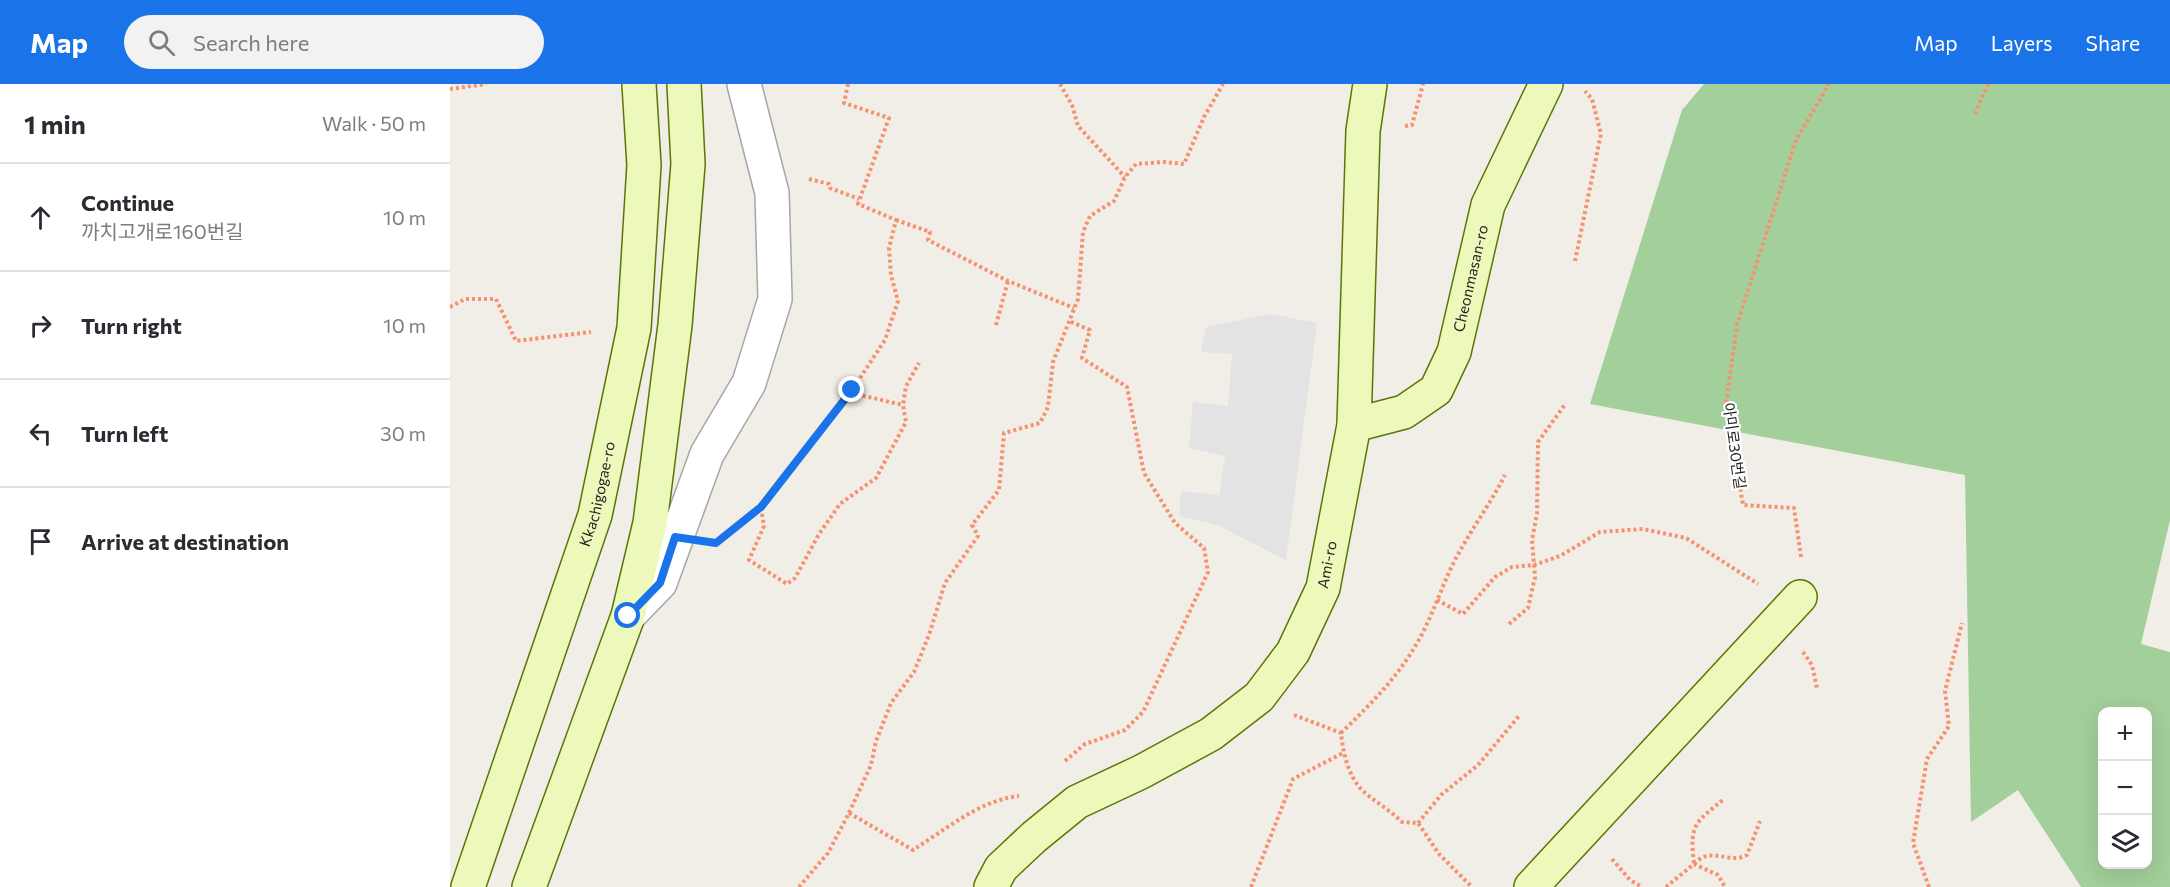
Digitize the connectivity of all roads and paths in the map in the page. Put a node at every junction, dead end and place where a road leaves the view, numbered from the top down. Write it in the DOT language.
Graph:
graph roads {
  1 [pos="486,84"];
  2 [pos="639,84"];
  3 [pos="684,84"];
  4 [pos="744,84"];
  5 [pos="848,84"];
  6 [pos="1060,84"];
  7 [pos="1223,84"];
  8 [pos="1370,84"];
  9 [pos="1546,84"];
  10 [pos="1578,84"];
  11 [pos="1829,84"];
  12 [pos="1988,84"];
  13 [pos="450,89"];
  14 [pos="1976,114"];
  15 [pos="1125,177"];
  16 [pos="804,183"];
  17 [pos="859,199"];
  18 [pos="896,220"];
  19 [pos="1575,261"];
  20 [pos="1008,281"];
  21 [pos="450,307"];
  22 [pos="1074,308"];
  23 [pos="1069,321"];
  24 [pos="996,325"];
  25 [pos="634,328"];
  26 [pos="919,363"];
  27 [pos="852,390"];
  28 [pos="1566,403"];
  29 [pos="903,405"];
  30 [pos="1354,425"];
  31 [pos="1505,475"];
  32 [pos="761,507"];
  33 [pos="675,537"];
  34 [pos="1534,565"];
  35 [pos="1437,600"];
  36 [pos="1795,602"];
  37 [pos="628,616"];
  38 [pos="1509,624"];
  39 [pos="1962,624"];
  40 [pos="1259,696"];
  41 [pos="1519,716"];
  42 [pos="1341,733"];
  43 [pos="1343,753"];
  44 [pos="1058,766"];
  45 [pos="1024,795"];
  46 [pos="1725,798"];
  47 [pos="849,813"];
  48 [pos="1760,821"];
  49 [pos="1418,823"];
  50 [pos="1610,858"];
  51 [pos="1694,864"];
  52 [pos="1668,886"];
  53 [pos="468,887"];
  54 [pos="529,887"];
  55 [pos="799,887"];
  56 [pos="991,887"];
  57 [pos="1251,887"];
  58 [pos="1472,887"];
  59 [pos="1531,887"];
  60 [pos="1641,887"];
  61 [pos="1725,887"];
  62 [pos="1929,887"];
  1 -- 13 [label="path"];
  2 -- 25 [label="street, Kkachigogae-ro"];
  3 -- 37 [label="street"];
  4 -- 33 [label="street"];
  5 -- 17 [label="path"];
  6 -- 15 [label="path"];
  7 -- 15 [label="path"];
  8 -- 30 [label="street, Ami-ro"];
  9 -- 30 [label="street, Cheonmasan-ro"];
  10 -- 19 [label="path"];
  11 -- 36 [label="path, 아미로30번길"];
  12 -- 14 [label="path"];
  15 -- 22 [label="path"];
  16 -- 17 [label="path"];
  17 -- 18 [label="path"];
  18 -- 20 [label="path"];
  18 -- 27 [label="path"];
  20 -- 22 [label="path"];
  20 -- 24 [label="path"];
  21 -- 25 [label="path"];
  22 -- 23 [label="path"];
  23 -- 44 [label="path"];
  23 -- 47 [label="path"];
  25 -- 53 [label="street, Kkachigogae-ro"];
  26 -- 29 [label="path"];
  27 -- 29 [label="path"];
  27 -- 32 [label="path"];
  28 -- 34 [label="path"];
  29 -- 32 [label="path"];
  30 -- 40 [label="street, Ami-ro"];
  31 -- 35 [label="path"];
  32 -- 33 [label="path"];
  33 -- 37 [label="street"];
  34 -- 35 [label="path"];
  34 -- 36 [label="path"];
  34 -- 38 [label="path"];
  35 -- 42 [label="path"];
  36 -- 59 [label="street"];
  37 -- 54 [label="street"];
  39 -- 62 [label="path"];
  40 -- 42 [label="path"];
  40 -- 56 [label="street, Ami-ro"];
  41 -- 49 [label="path"];
  42 -- 43 [label="path"];
  43 -- 49 [label="path"];
  43 -- 57 [label="path"];
  45 -- 47 [label="path"];
  46 -- 51 [label="path"];
  47 -- 55 [label="path"];
  48 -- 51 [label="path"];
  49 -- 58 [label="path"];
  50 -- 60 [label="path"];
  51 -- 52 [label="path"];
  51 -- 61 [label="path"];
}
